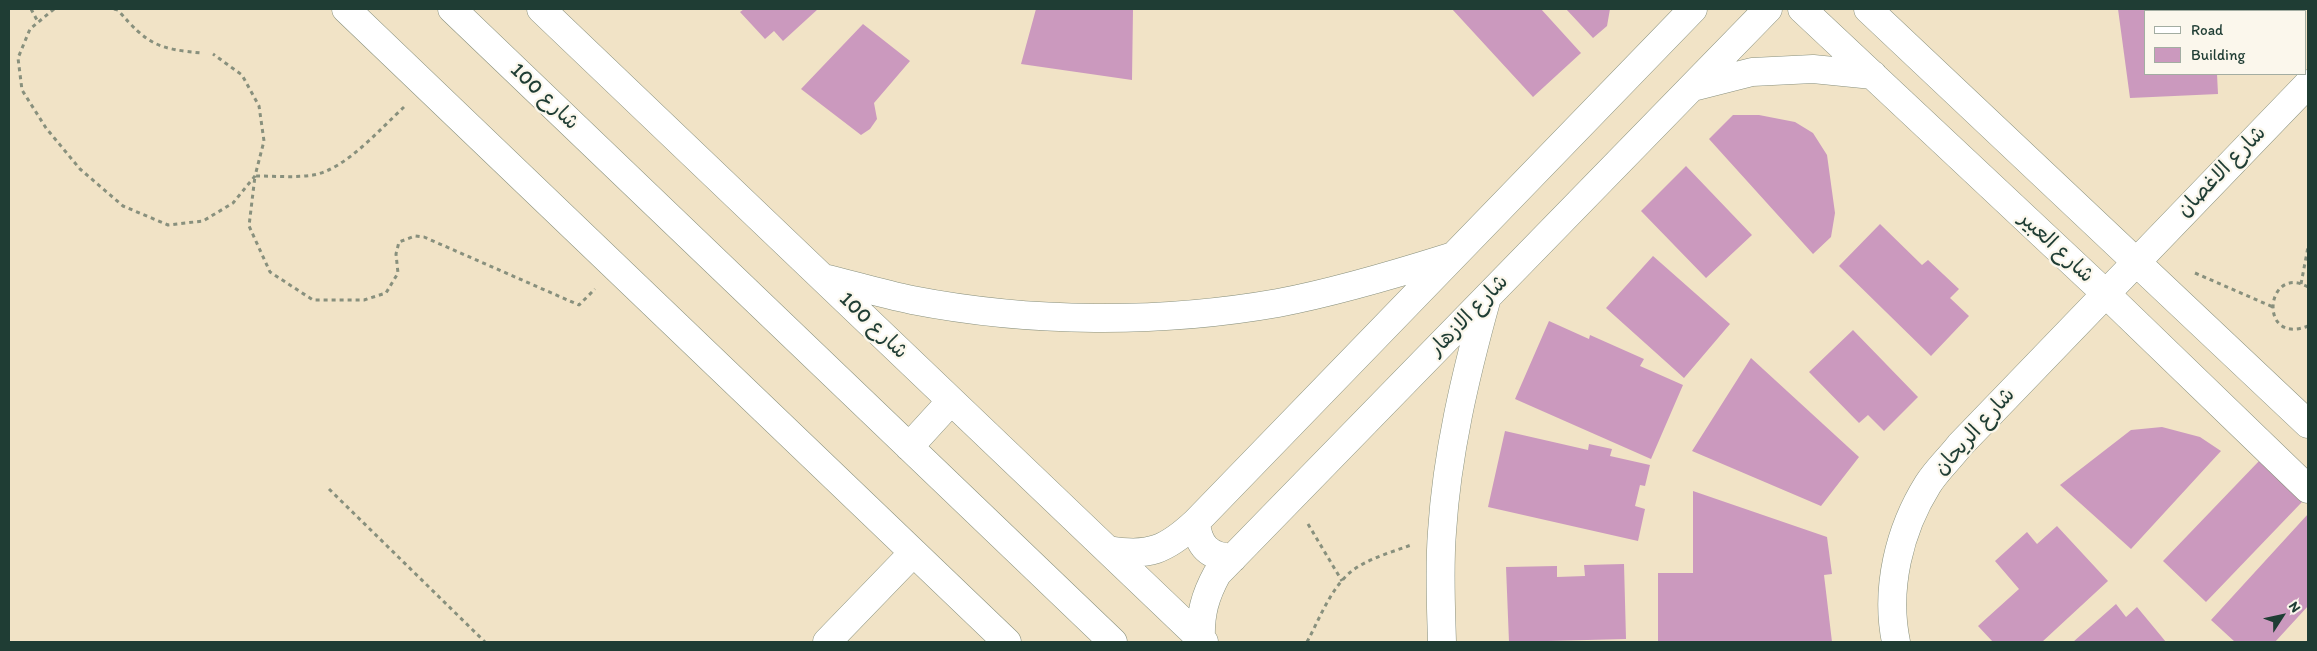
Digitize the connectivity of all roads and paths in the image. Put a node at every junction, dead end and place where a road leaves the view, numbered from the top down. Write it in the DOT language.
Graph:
graph roads {
  1 [pos="31,9"];
  2 [pos="54,9"];
  3 [pos="114,9"];
  4 [pos="346,9"];
  5 [pos="452,9"];
  6 [pos="542,9"];
  7 [pos="1693,9"];
  8 [pos="1768,9"];
  9 [pos="1802,9"];
  10 [pos="1868,9"];
  11 [pos="38,22"];
  12 [pos="202,53"];
  13 [pos="213,54"];
  14 [pos="1873,75"];
  15 [pos="2308,84"];
  16 [pos="426,86"];
  17 [pos="1692,87"];
  18 [pos="256,176"];
  19 [pos="2308,248"];
  20 [pos="1454,256"];
  21 [pos="2136,260"];
  22 [pos="616,268"];
  23 [pos="2190,271"];
  24 [pos="824,278"];
  25 [pos="2301,284"];
  26 [pos="2308,287"];
  27 [pos="2105,293"];
  28 [pos="1487,298"];
  29 [pos="2273,308"];
  30 [pos="2308,326"];
  31 [pos="951,401"];
  32 [pos="2308,424"];
  33 [pos="909,447"];
  34 [pos="329,489"];
  35 [pos="2308,489"];
  36 [pos="1292,497"];
  37 [pos="1196,522"];
  38 [pos="1442,533"];
  39 [pos="1108,550"];
  40 [pos="913,553"];
  41 [pos="1233,558"];
  42 [pos="1342,581"];
  43 [pos="1202,641"];
  44 [pos="485,642"];
  45 [pos="827,642"];
  46 [pos="1007,642"];
  47 [pos="1113,642"];
  48 [pos="1307,642"];
  49 [pos="1442,642"];
  50 [pos="1896,642"];
  1 -- 11 [label="path"];
  2 -- 11 [label="path"];
  3 -- 12 [label="path"];
  4 -- 16 [label="street"];
  5 -- 33 [label="street, شارع 100"];
  6 -- 24 [label="street, شارع 100"];
  7 -- 20 [label="street"];
  8 -- 17 [label="street, شارع الازهار"];
  9 -- 14 [label="street, شارع العبير"];
  10 -- 21 [label="street"];
  11 -- 18 [label="path"];
  13 -- 18 [label="path"];
  14 -- 17 [label="street"];
  14 -- 27 [label="street, شارع العبير"];
  15 -- 21 [label="street, شارع الاغصان"];
  16 -- 18 [label="path"];
  16 -- 22 [label="street"];
  17 -- 28 [label="street, شارع الازهار"];
  18 -- 22 [label="path"];
  19 -- 25 [label="path"];
  20 -- 24 [label="street"];
  20 -- 37 [label="street"];
  21 -- 27 [label="street, شارع الريحان"];
  21 -- 32 [label="street"];
  22 -- 40 [label="street"];
  23 -- 29 [label="path"];
  24 -- 31 [label="street, شارع 100"];
  25 -- 26 [label="path"];
  25 -- 29 [label="path"];
  27 -- 35 [label="street, شارع العبير"];
  27 -- 50 [label="street, شارع الريحان"];
  28 -- 36 [label="street, شارع الازهار"];
  28 -- 38 [label="street"];
  29 -- 30 [label="path"];
  31 -- 33 [label="street"];
  31 -- 39 [label="street, شارع 100"];
  33 -- 47 [label="street, شارع 100"];
  34 -- 44 [label="path"];
  36 -- 41 [label="street, شارع الازهار"];
  36 -- 42 [label="path"];
  37 -- 39 [label="street"];
  37 -- 41 [label="street"];
  38 -- 42 [label="path"];
  38 -- 49 [label="street"];
  39 -- 43 [label="street, شارع 100"];
  40 -- 45 [label="street"];
  40 -- 46 [label="street"];
  41 -- 43 [label="street, شارع الازهار"];
  42 -- 48 [label="path"];
}
